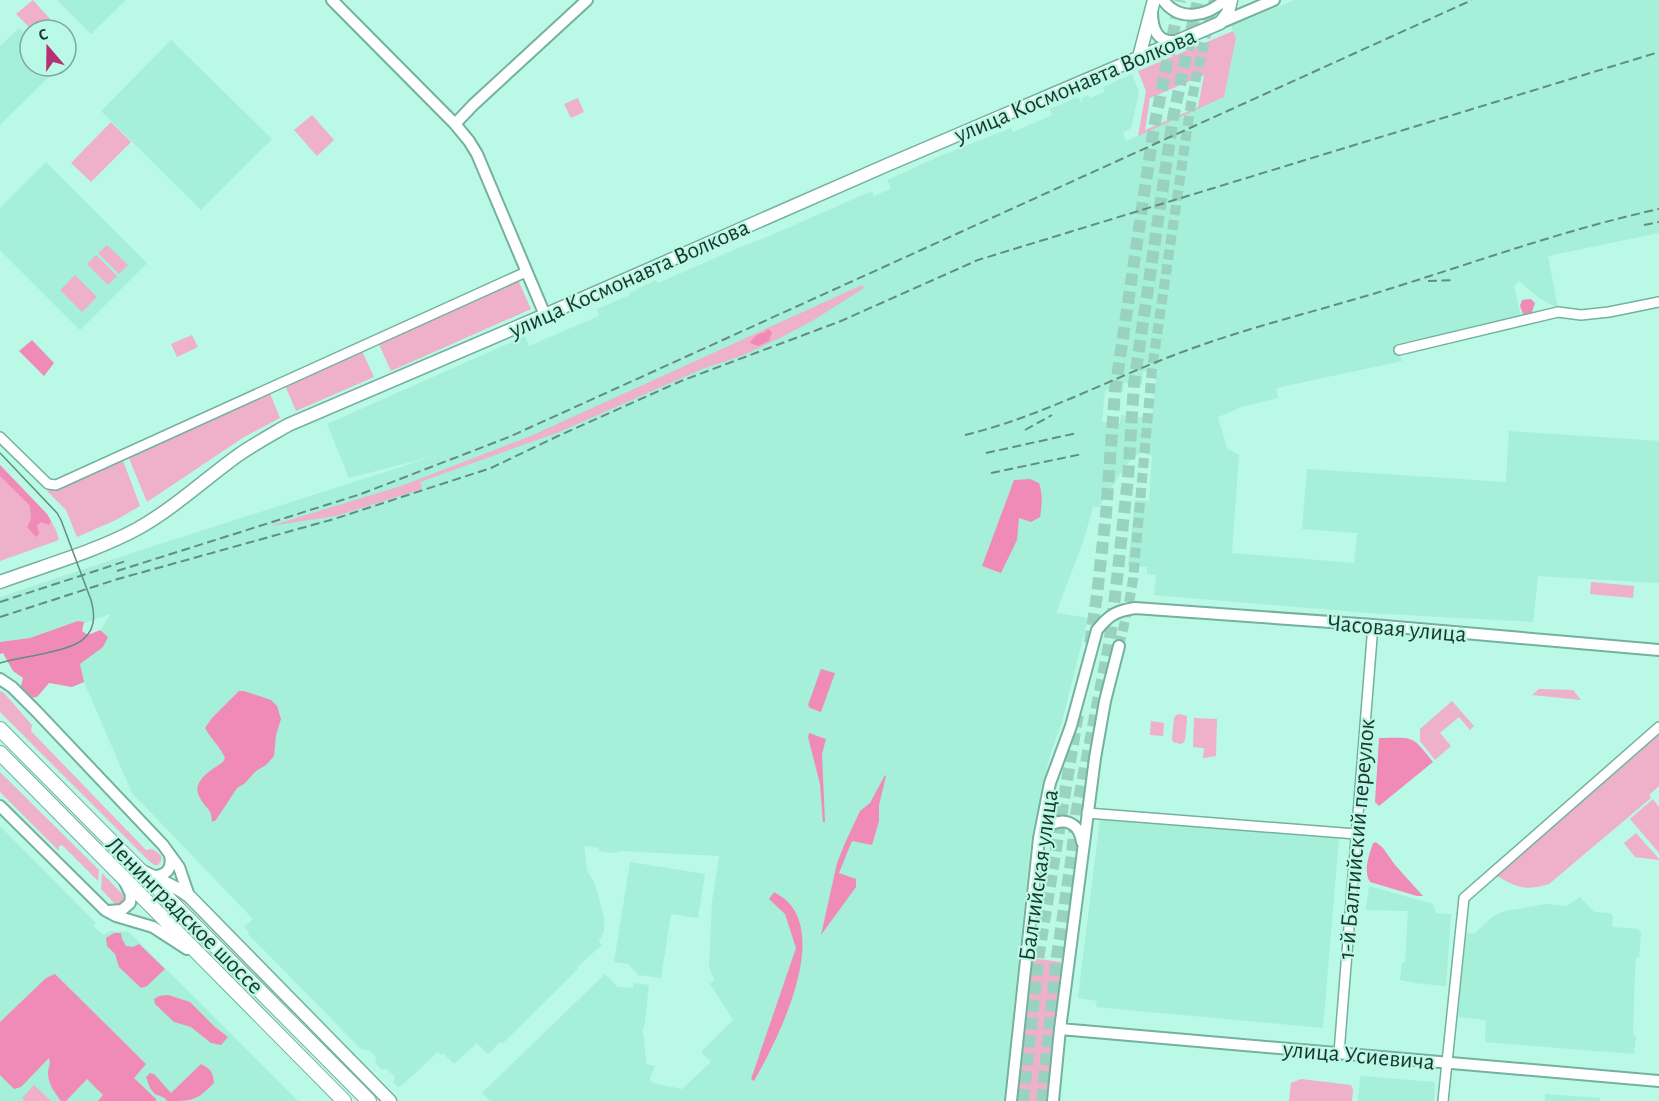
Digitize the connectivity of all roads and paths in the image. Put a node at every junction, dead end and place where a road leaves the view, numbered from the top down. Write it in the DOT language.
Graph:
graph roads {
  1 [pos="332,0"];
  2 [pos="587,0"];
  3 [pos="1163,0"];
  4 [pos="1225,0"];
  5 [pos="1231,0"];
  6 [pos="1249,0"];
  7 [pos="1269,2"];
  8 [pos="1153,6"];
  9 [pos="1220,23"];
  10 [pos="1179,41"];
  11 [pos="1139,57"];
  12 [pos="455,124"];
  13 [pos="526,272"];
  14 [pos="1659,302"];
  15 [pos="545,315"];
  16 [pos="1399,350"];
  17 [pos="0,437"];
  18 [pos="0,582"];
  19 [pos="1135,608"];
  20 [pos="1373,626"];
  21 [pos="1119,646"];
  22 [pos="1659,650"];
  23 [pos="0,679"];
  24 [pos="1659,727"];
  25 [pos="0,729"];
  26 [pos="0,753"];
  27 [pos="0,806"];
  28 [pos="1088,813"];
  29 [pos="1356,834"];
  30 [pos="1038,838"];
  31 [pos="1083,847"];
  32 [pos="167,850"];
  33 [pos="147,873"];
  34 [pos="123,878"];
  35 [pos="189,896"];
  36 [pos="105,910"];
  37 [pos="210,964"];
  38 [pos="1060,1029"];
  39 [pos="1339,1053"];
  40 [pos="1448,1063"];
  41 [pos="1659,1081"];
  42 [pos="344,1101"];
  43 [pos="369,1101"];
  44 [pos="390,1101"];
  45 [pos="1011,1101"];
  46 [pos="1053,1101"];
  47 [pos="1443,1101"];
  1 -- 12 [label="street"];
  2 -- 12 [label="street"];
  3 -- 4 [label="street"];
  5 -- 9 [label="main road"];
  6 -- 7 [label="street"];
  7 -- 9 [label="street, улица Космонавта Волкова"];
  8 -- 10 [label="street"];
  8 -- 11 [label="main road"];
  9 -- 10 [label="main road, улица Космонавта Волкова"];
  10 -- 11 [label="main road, улица Космонавта Волкова"];
  11 -- 15 [label="main road, улица Космонавта Волкова"];
  12 -- 13 [label="street"];
  13 -- 15 [label="street"];
  13 -- 17 [label="street"];
  14 -- 16 [label="street"];
  15 -- 18 [label="main road, улица Космонавта Волкова"];
  19 -- 20 [label="street, Часовая улица"];
  19 -- 30 [label="street, Балтийская улица"];
  20 -- 22 [label="street, Часовая улица"];
  20 -- 29 [label="street, 1-й Балтийский переулок"];
  21 -- 28 [label="street, Балтийская улица"];
  23 -- 32 [label="street"];
  24 -- 40 [label="street"];
  25 -- 33 [label="main road, Ленинградское шоссе"];
  26 -- 34 [label="main road, Ленинградское шоссе"];
  27 -- 36 [label="street"];
  28 -- 29 [label="street"];
  28 -- 31 [label="street, Балтийская улица"];
  29 -- 39 [label="street, 1-й Балтийский переулок"];
  30 -- 31 [label="street"];
  30 -- 45 [label="street, Балтийская улица"];
  31 -- 38 [label="street, Балтийская улица"];
  32 -- 33 [label="street"];
  32 -- 35 [label="street"];
  33 -- 35 [label="main road"];
  33 -- 43 [label="main road, Ленинградское шоссе"];
  34 -- 36 [label="street"];
  34 -- 37 [label="main road, Ленинградское шоссе"];
  35 -- 44 [label="main road"];
  36 -- 37 [label="street"];
  37 -- 42 [label="main road, Ленинградское шоссе"];
  38 -- 39 [label="street, улица Усиевича"];
  38 -- 46 [label="street, Балтийская улица"];
  39 -- 40 [label="street, улица Усиевича"];
  40 -- 41 [label="street, улица Усиевича"];
  40 -- 47 [label="street"];
}
